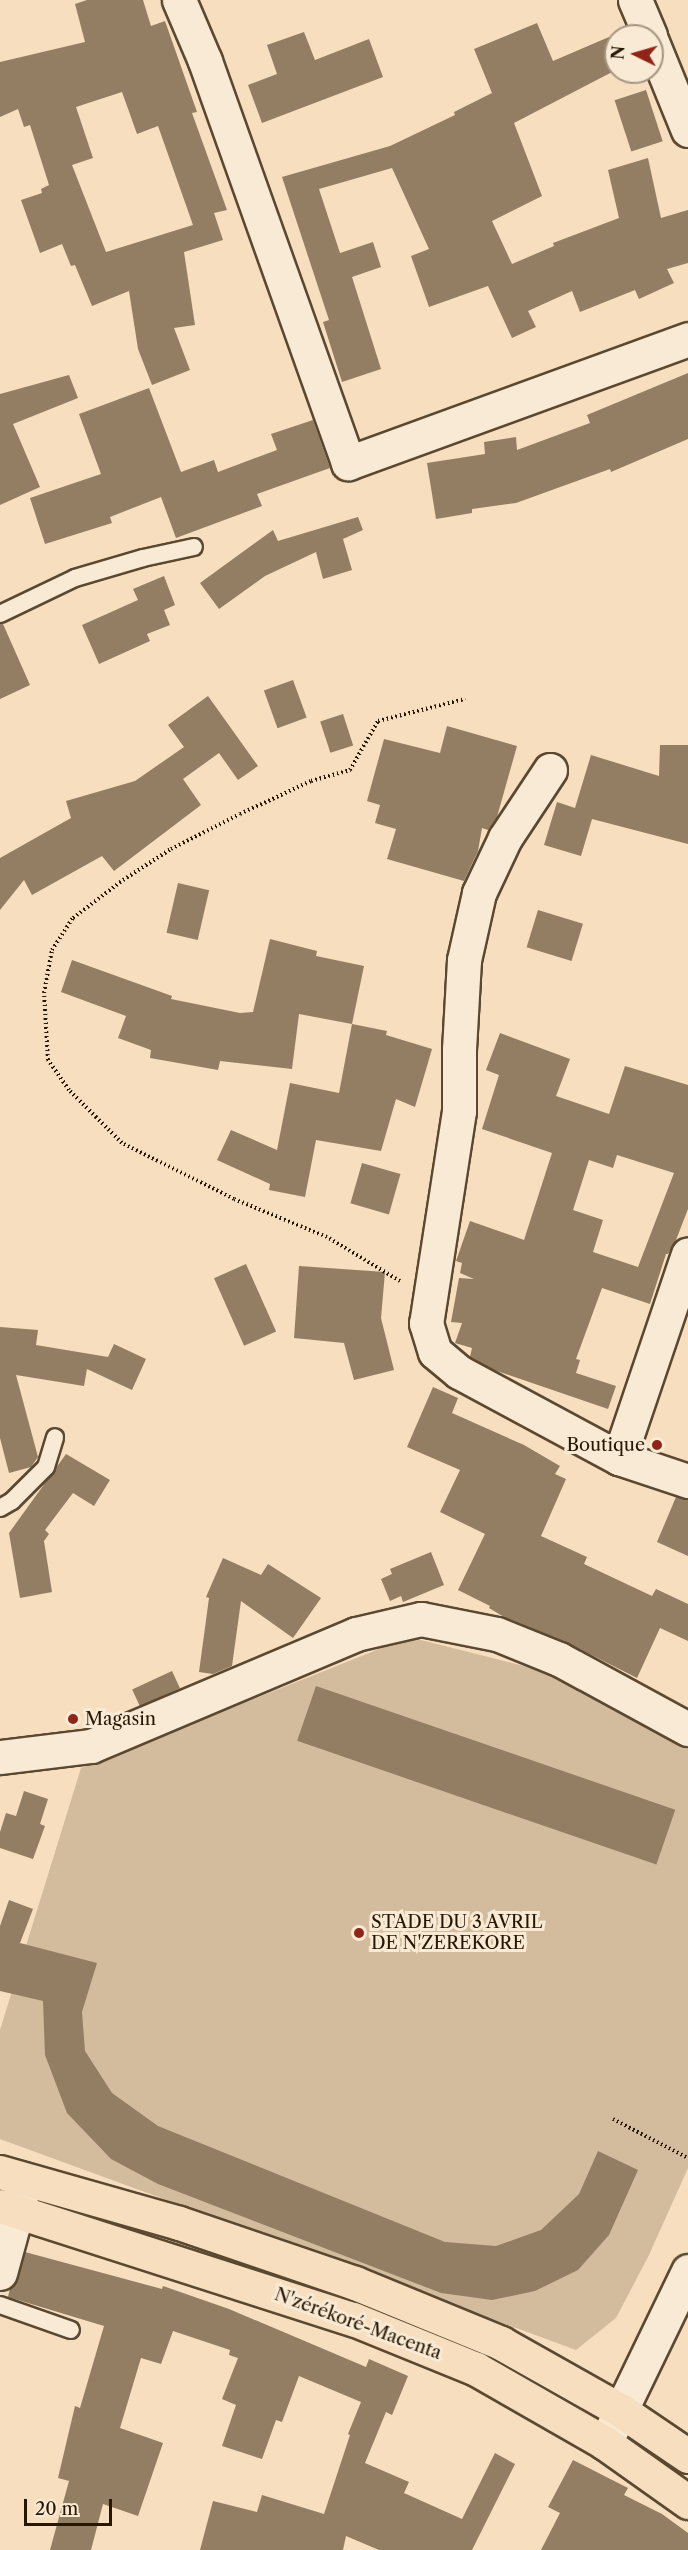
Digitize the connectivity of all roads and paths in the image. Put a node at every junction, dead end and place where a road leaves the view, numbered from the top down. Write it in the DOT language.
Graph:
graph roads {
  1 [pos="179,0"];
  2 [pos="635,0"];
  3 [pos="645,24"];
  4 [pos="664,71"];
  5 [pos="688,130"];
  6 [pos="688,339"];
  7 [pos="194,547"];
  8 [pos="0,614"];
  9 [pos="465,699"];
  10 [pos="550,770"];
  11 [pos="688,1254"];
  12 [pos="426,1323"];
  13 [pos="55,1437"];
  14 [pos="619,1458"];
  15 [pos="688,1481"];
  16 [pos="0,1508"];
  17 [pos="688,1729"];
  18 [pos="0,1757"];
  19 [pos="613,2119"];
  20 [pos="688,2158"];
  21 [pos="13,2174"];
  22 [pos="8,2208"];
  23 [pos="688,2271"];
  24 [pos="0,2273"];
  25 [pos="0,2305"];
  26 [pos="71,2330"];
  27 [pos="620,2410"];
  28 [pos="605,2443"];
  29 [pos="688,2456"];
  30 [pos="688,2502"];
  1 -- 6 [label="street"];
  2 -- 3 [label="street"];
  4 -- 5 [label="street"];
  7 -- 8 [label="lane"];
  9 -- 12 [label="path"];
  10 -- 12 [label="street"];
  11 -- 14 [label="street"];
  12 -- 14 [label="street"];
  13 -- 16 [label="lane"];
  14 -- 15 [label="street"];
  17 -- 18 [label="street"];
  19 -- 20 [label="path"];
  21 -- 22 [label="street"];
  21 -- 27 [label="highway"];
  22 -- 24 [label="street"];
  22 -- 28 [label="highway, N'zérékoré-Macenta"];
  23 -- 27 [label="street"];
  25 -- 26 [label="lane"];
  27 -- 28 [label="street"];
  27 -- 29 [label="highway"];
  28 -- 30 [label="highway, N'zérékoré-Macenta"];
}
